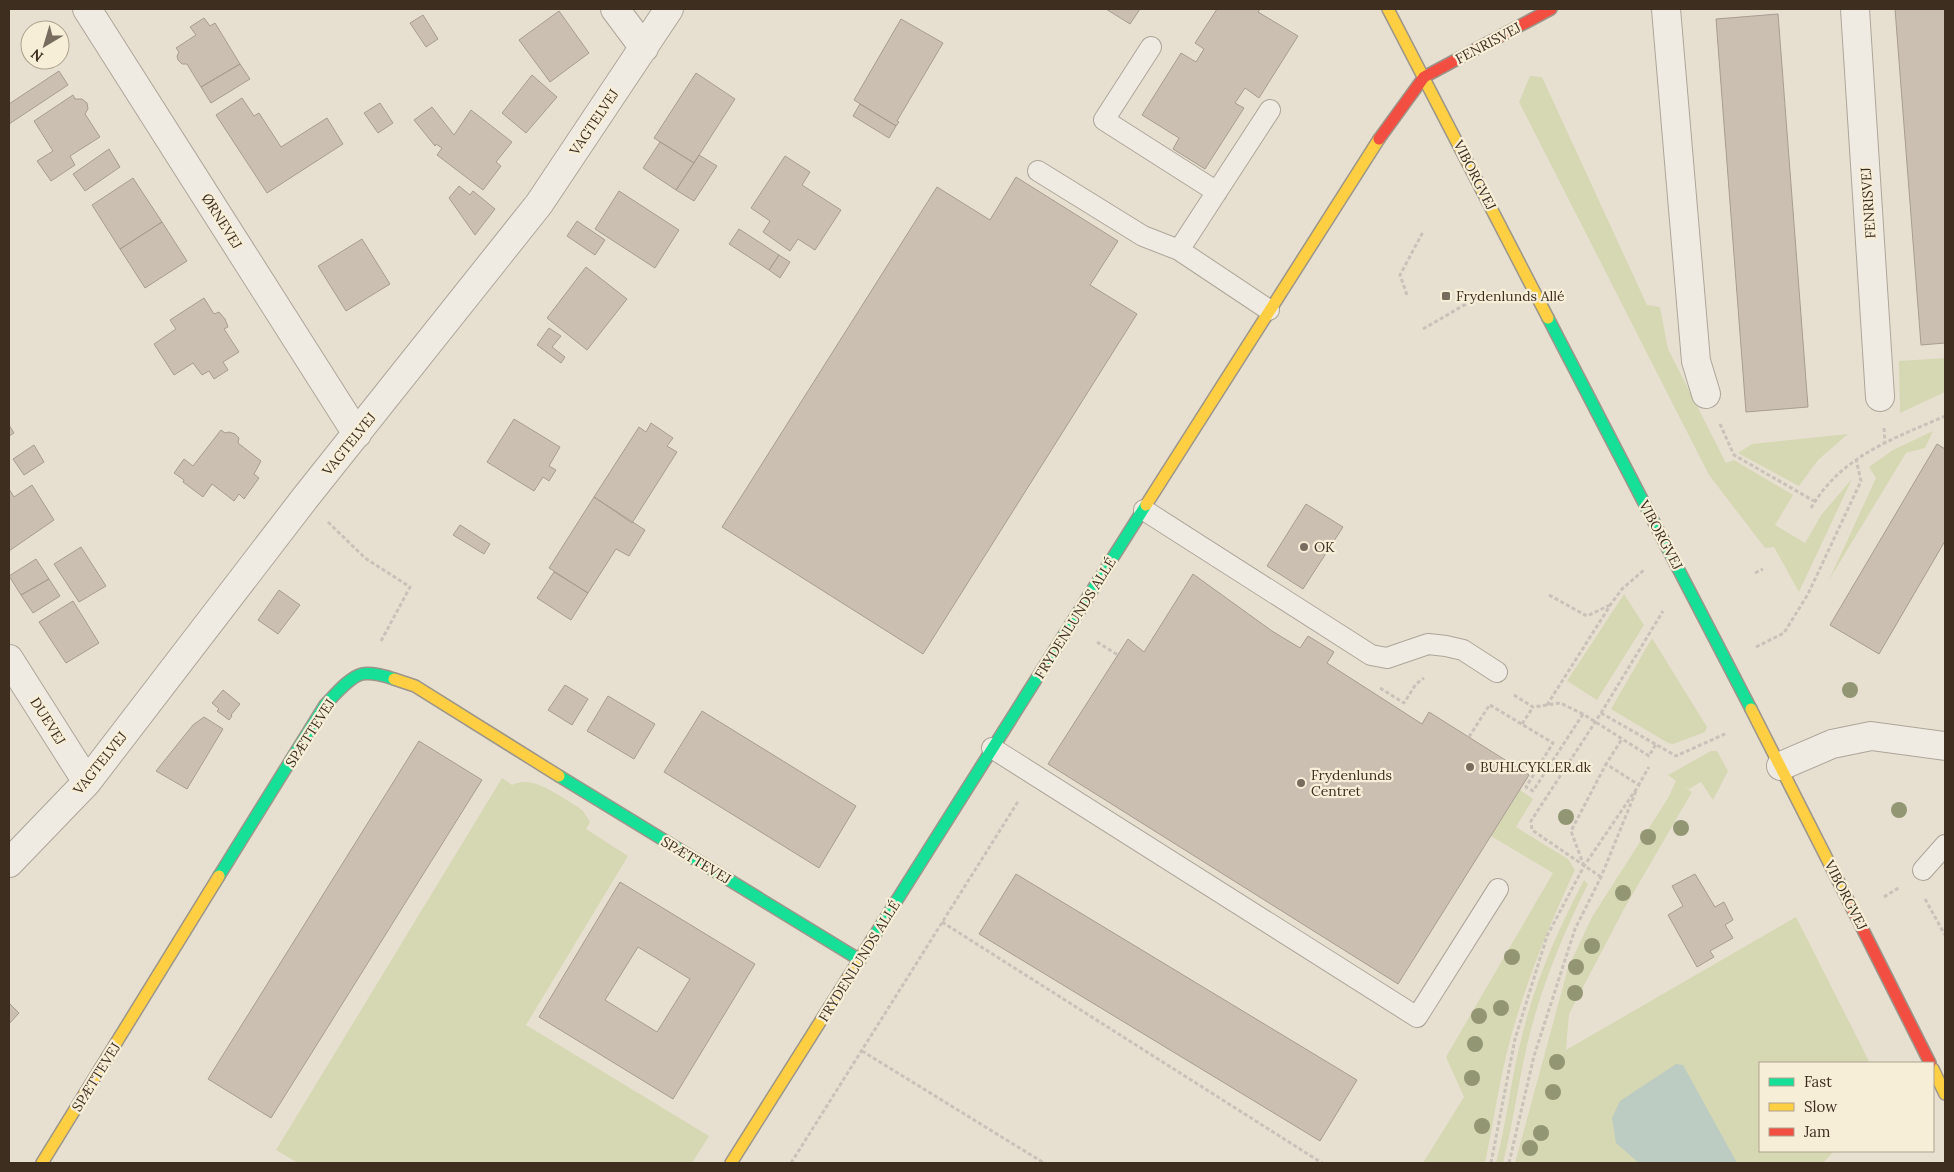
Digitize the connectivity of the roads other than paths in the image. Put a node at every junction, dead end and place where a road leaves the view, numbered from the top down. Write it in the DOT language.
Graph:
graph roads {
  1 [pos="87,9"];
  2 [pos="615,9"];
  3 [pos="669,9"];
  4 [pos="1388,9"];
  5 [pos="1551,9"];
  6 [pos="1666,9"];
  7 [pos="1855,9"];
  8 [pos="1151,47"];
  9 [pos="644,48"];
  10 [pos="1424,77"];
  11 [pos="1270,110"];
  12 [pos="1038,171"];
  13 [pos="1216,192"];
  14 [pos="1179,250"];
  15 [pos="1269,310"];
  16 [pos="1706,394"];
  17 [pos="1880,398"];
  18 [pos="357,434"];
  19 [pos="1144,510"];
  20 [pos="9,659"];
  21 [pos="1497,672"];
  22 [pos="1945,746"];
  23 [pos="992,748"];
  24 [pos="1782,766"];
  25 [pos="86,782"];
  26 [pos="1945,845"];
  27 [pos="9,863"];
  28 [pos="1918,875"];
  29 [pos="1498,888"];
  30 [pos="860,960"];
  31 [pos="1930,1062"];
  32 [pos="1934,1071"];
  33 [pos="1945,1094"];
  34 [pos="42,1163"];
  35 [pos="731,1163"];
  1 -- 18 [label="street, ØRNEVEJ"];
  2 -- 9 [label="street"];
  3 -- 9 [label="street, VAGTELVEJ"];
  4 -- 10 [label="street, VIBORGVEJ"];
  5 -- 10 [label="street, FENRISVEJ"];
  6 -- 16 [label="street"];
  7 -- 17 [label="street, FENRISVEJ"];
  8 -- 13 [label="lane"];
  9 -- 18 [label="street, VAGTELVEJ"];
  10 -- 15 [label="street, FRYDENLUNDS ALLÉ"];
  10 -- 24 [label="street, VIBORGVEJ"];
  11 -- 13 [label="lane"];
  12 -- 14 [label="lane"];
  13 -- 14 [label="lane"];
  14 -- 15 [label="lane"];
  15 -- 19 [label="street, FRYDENLUNDS ALLÉ"];
  18 -- 25 [label="street, VAGTELVEJ"];
  19 -- 21 [label="lane"];
  19 -- 23 [label="street, FRYDENLUNDS ALLÉ"];
  20 -- 25 [label="street, DUEVEJ"];
  22 -- 24 [label="street"];
  23 -- 29 [label="lane"];
  23 -- 30 [label="street, FRYDENLUNDS ALLÉ"];
  24 -- 31 [label="street, VIBORGVEJ"];
  25 -- 27 [label="street, VAGTELVEJ"];
  26 -- 28 [label="lane"];
  30 -- 34 [label="street, SPÆTTEVEJ"];
  30 -- 35 [label="street, FRYDENLUNDS ALLÉ"];
  32 -- 33 [label="street"];
}
